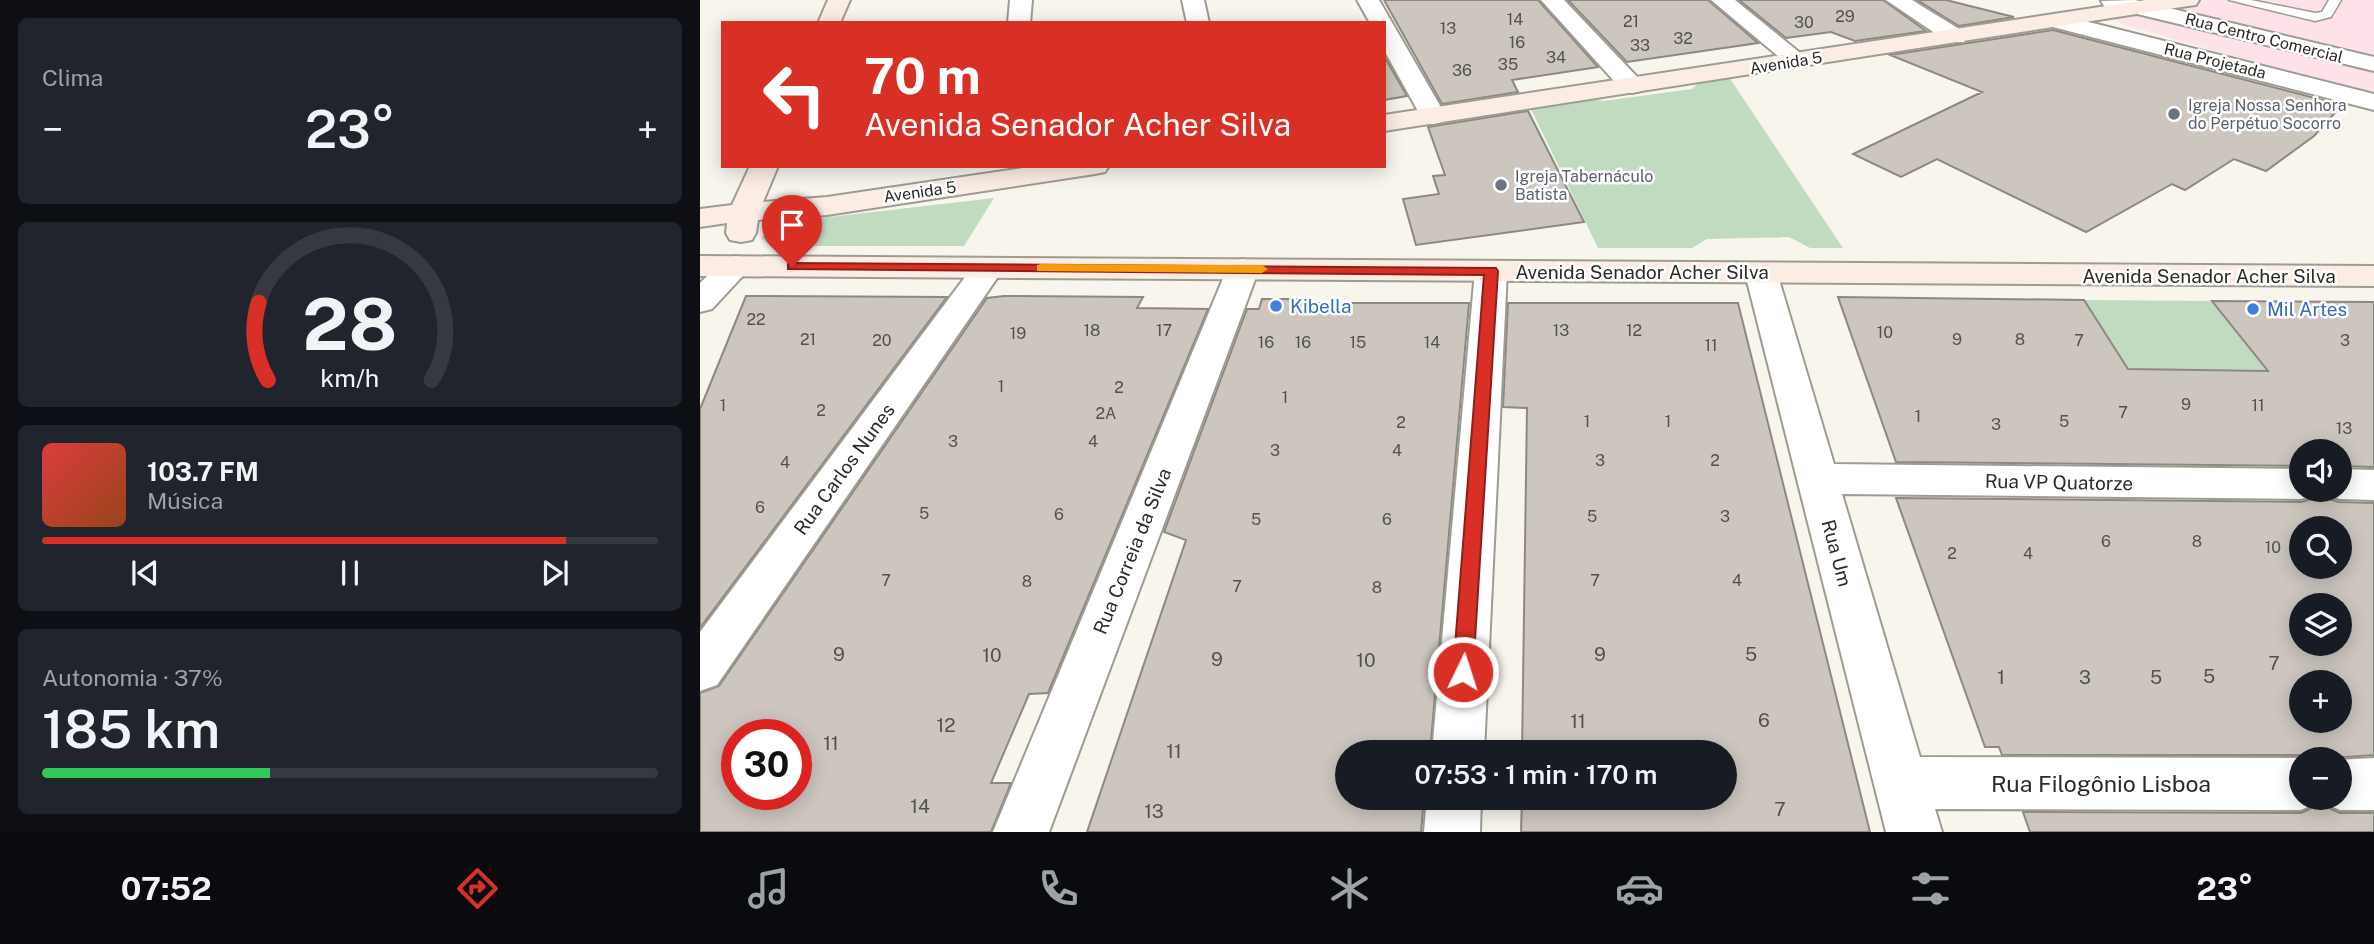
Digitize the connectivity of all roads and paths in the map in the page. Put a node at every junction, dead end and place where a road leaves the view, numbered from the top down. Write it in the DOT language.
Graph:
graph roads {
  1 [pos="839,0"];
  2 [pos="1021,0"];
  3 [pos="1193,0"];
  4 [pos="1368,0"];
  5 [pos="1552,0"];
  6 [pos="1722,0"];
  7 [pos="1897,0"];
  8 [pos="2188,0"];
  9 [pos="2235,0"];
  10 [pos="2335,0"];
  11 [pos="2107,5"];
  12 [pos="830,21"];
  13 [pos="1019,21"];
  14 [pos="1198,21"];
  15 [pos="1380,21"];
  16 [pos="2057,21"];
  17 [pos="1948,32"];
  18 [pos="1386,33"];
  19 [pos="1791,55"];
  20 [pos="2374,64"];
  21 [pos="1626,80"];
  22 [pos="2374,102"];
  23 [pos="1386,109"];
  24 [pos="1429,109"];
  25 [pos="1386,122"];
  26 [pos="763,168"];
  27 [pos="1056,168"];
  28 [pos="998,171"];
  29 [pos="744,212"];
  30 [pos="700,218"];
  31 [pos="700,266"];
  32 [pos="736,266"];
  33 [pos="988,268"];
  34 [pos="1243,269"];
  35 [pos="1492,271"];
  36 [pos="1761,273"];
  37 [pos="2374,276"];
  38 [pos="700,302"];
  39 [pos="1817,479"];
  40 [pos="2289,484"];
  41 [pos="2352,484"];
  42 [pos="2374,485"];
  43 [pos="700,670"];
  44 [pos="1459,740"];
  45 [pos="2352,784"];
  46 [pos="2374,784"];
  47 [pos="2289,785"];
  48 [pos="1907,807"];
  49 [pos="1453,810"];
  50 [pos="1021,832"];
  51 [pos="1452,832"];
  1 -- 12 [label="street"];
  2 -- 13 [label="street"];
  3 -- 14 [label="street"];
  4 -- 15 [label="street"];
  5 -- 21 [label="street"];
  6 -- 19 [label="street"];
  7 -- 17 [label="street"];
  8 -- 11 [label="street, Avenida 5"];
  9 -- 10 [label="lane, Rua Centro Comercial"];
  11 -- 16 [label="street, Avenida 5"];
  11 -- 17 [label="street, Avenida 5"];
  11 -- 20 [label="street, Rua Centro Comercial"];
  16 -- 17 [label="street, Avenida 5"];
  16 -- 22 [label="street, Rua Projetada"];
  17 -- 19 [label="street, Avenida 5"];
  18 -- 24 [label="street"];
  19 -- 21 [label="street, Avenida 5"];
  21 -- 24 [label="street, Avenida 5"];
  23 -- 24 [label="street, Avenida 5"];
  24 -- 25 [label="street, Avenida 5"];
  26 -- 29 [label="street"];
  27 -- 28 [label="street, Avenida 5"];
  28 -- 29 [label="street, Avenida 5"];
  29 -- 30 [label="street, Avenida 5"];
  29 -- 32 [label="street"];
  31 -- 32 [label="street, Avenida Senador Acher Silva"];
  32 -- 33 [label="street, Avenida Senador Acher Silva"];
  32 -- 38 [label="street"];
  33 -- 34 [label="street, Avenida Senador Acher Silva"];
  33 -- 43 [label="street, Rua Carlos Nunes"];
  34 -- 35 [label="street, Avenida Senador Acher Silva"];
  34 -- 50 [label="street, Rua Correia da Silva"];
  35 -- 36 [label="street, Avenida Senador Acher Silva"];
  35 -- 44 [label="street"];
  36 -- 37 [label="street, Avenida Senador Acher Silva"];
  36 -- 39 [label="street, Rua Um"];
  39 -- 40 [label="street, Rua VP Quatorze"];
  39 -- 48 [label="street, Rua Um"];
  41 -- 42 [label="street"];
  45 -- 46 [label="street"];
  47 -- 48 [label="street, Rua Filogônio Lisboa"];
  49 -- 51 [label="street"];
}
